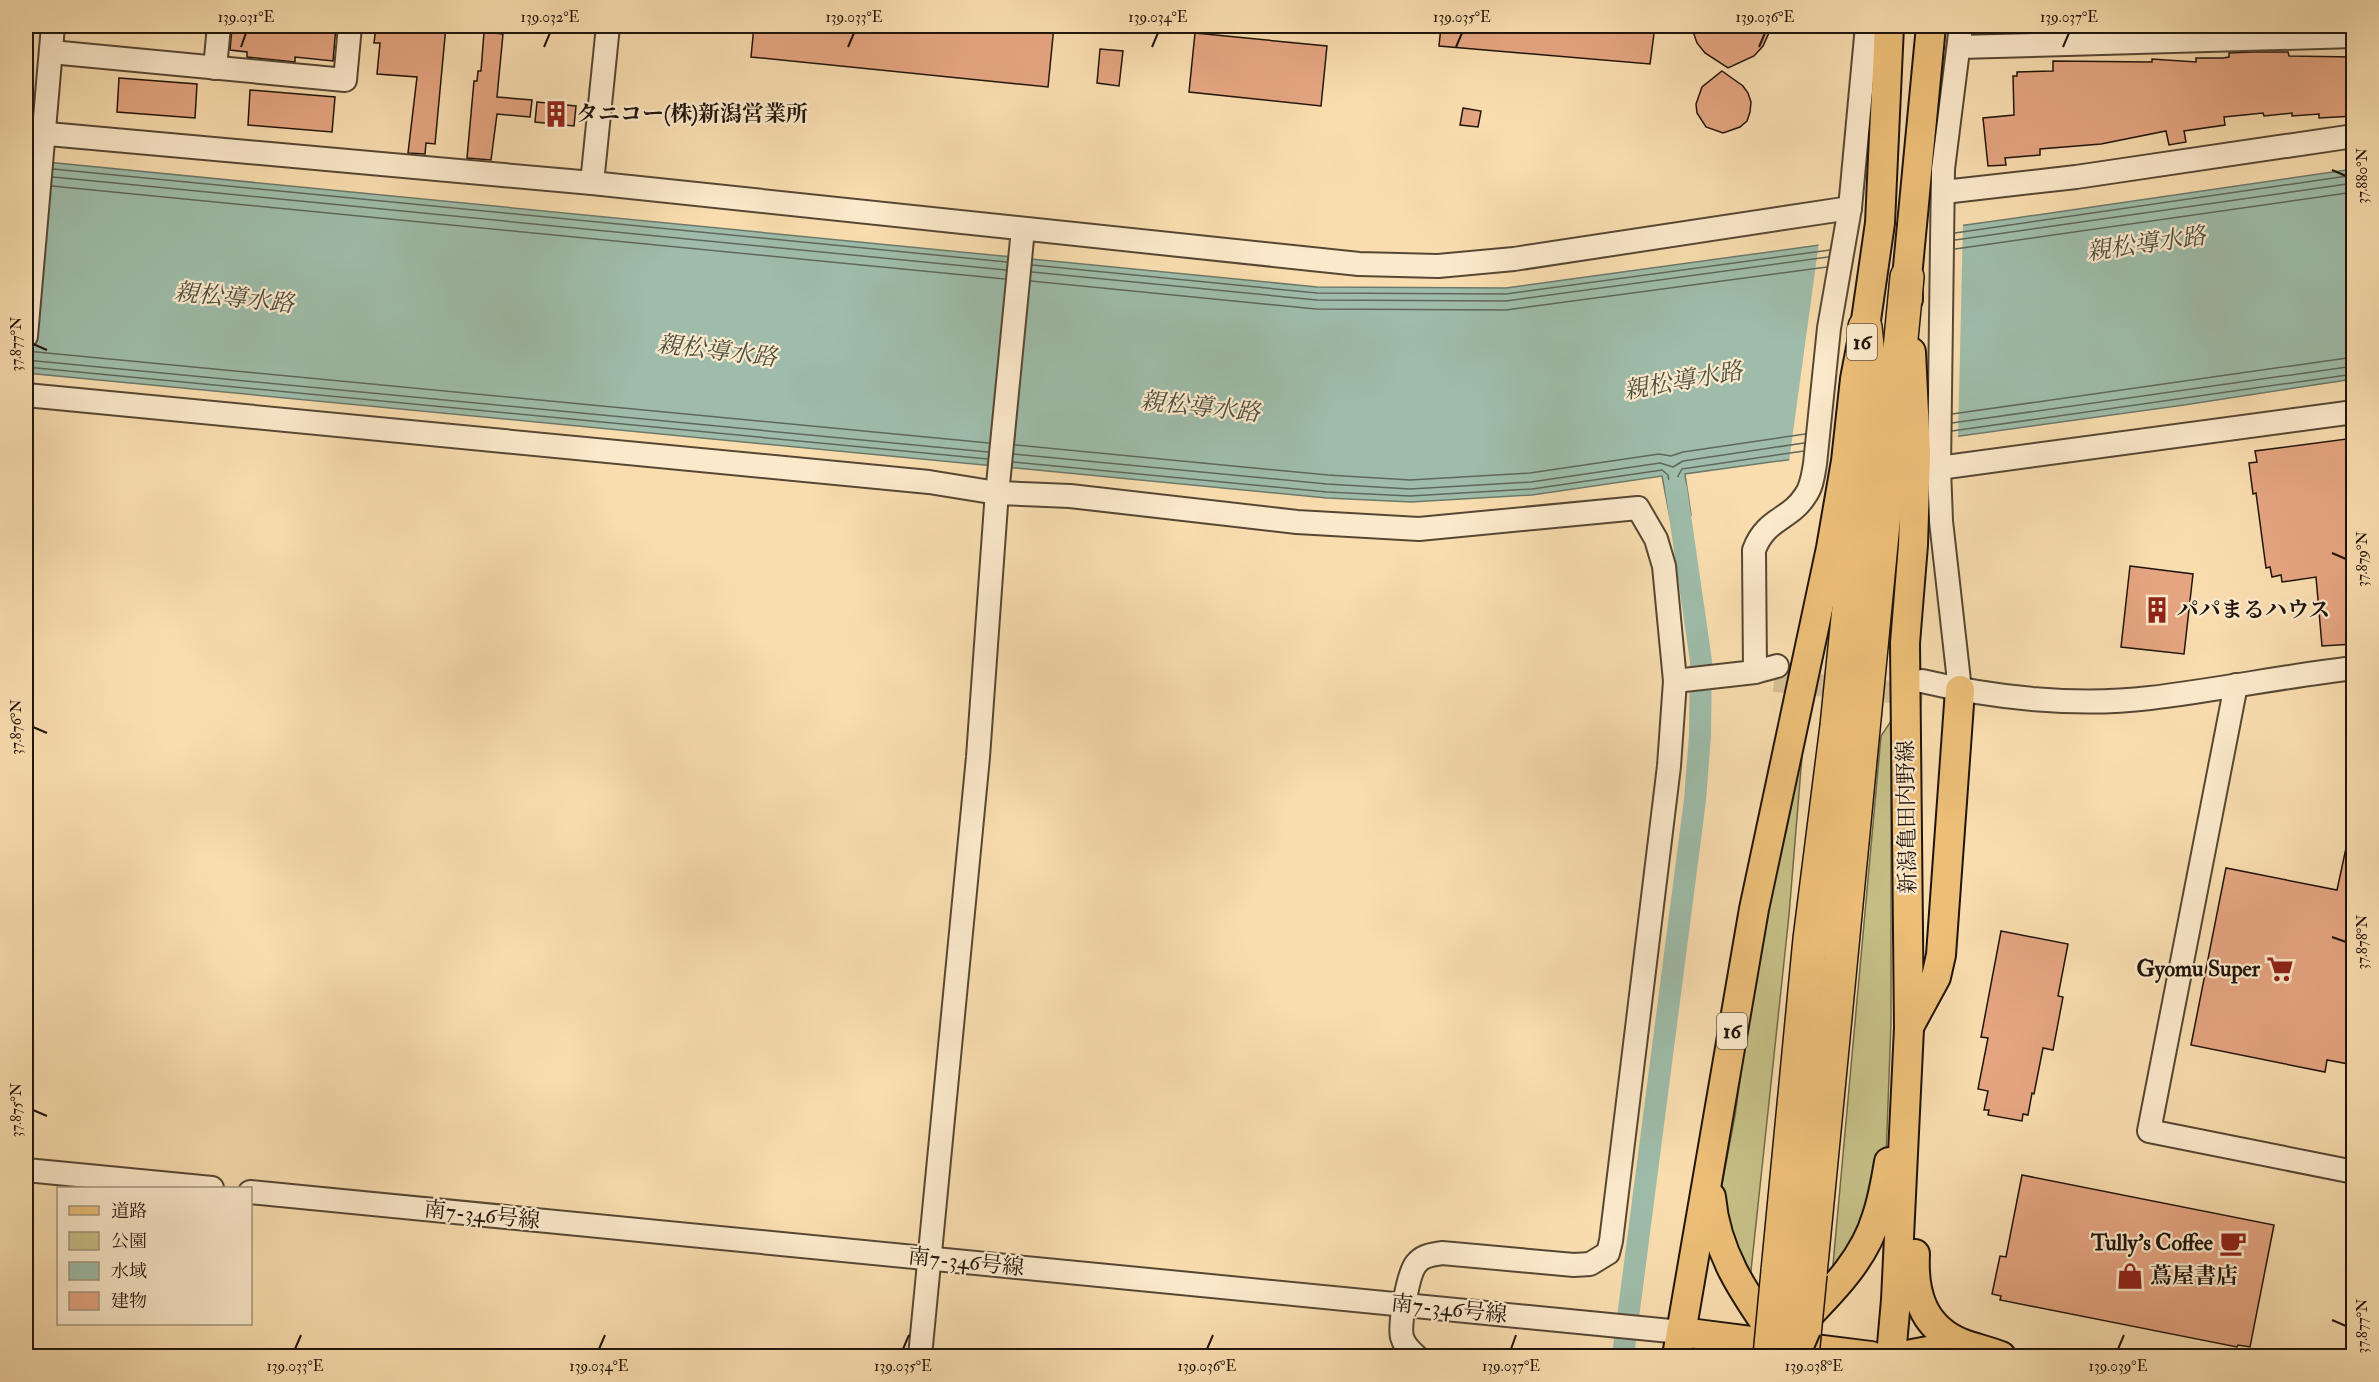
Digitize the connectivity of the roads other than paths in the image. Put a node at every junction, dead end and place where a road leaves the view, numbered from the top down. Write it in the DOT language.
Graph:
graph roads {
  1 [pos="53,26"];
  2 [pos="219,26"];
  3 [pos="350,26"];
  4 [pos="608,26"];
  5 [pos="1867,26"];
  6 [pos="1889,26"];
  7 [pos="1932,26"];
  8 [pos="1960,36"];
  9 [pos="2354,36"];
  10 [pos="51,52"];
  11 [pos="215,68"];
  12 [pos="2354,136"];
  13 [pos="38,139"];
  14 [pos="592,183"];
  15 [pos="1944,192"];
  16 [pos="1848,218"];
  17 [pos="1022,238"];
  18 [pos="1907,277"];
  19 [pos="1865,327"];
  20 [pos="26,336"];
  21 [pos="26,395"];
  22 [pos="2354,412"];
  23 [pos="1899,458"];
  24 [pos="998,487"];
  25 [pos="2354,668"];
  26 [pos="1680,681"];
  27 [pos="2236,685"];
  28 [pos="1922,688"];
  29 [pos="1960,690"];
  30 [pos="1909,1028"];
  31 [pos="1908,1057"];
  32 [pos="26,1170"];
  33 [pos="1708,1170"];
  34 [pos="2354,1172"];
  35 [pos="202,1187"];
  36 [pos="252,1192"];
  37 [pos="930,1258"];
  38 [pos="1405,1304"];
  39 [pos="1679,1344"];
  40 [pos="1780,1354"];
  41 [pos="920,1356"];
  42 [pos="1416,1356"];
  43 [pos="1871,1356"];
  44 [pos="1891,1356"];
  45 [pos="1902,1356"];
  46 [pos="1962,1356"];
  47 [pos="2001,1356"];
  1 -- 10 [label="street"];
  2 -- 11 [label="street"];
  3 -- 11 [label="street"];
  4 -- 14 [label="street"];
  5 -- 16 [label="street"];
  6 -- 19 [label="main road, 16"];
  7 -- 18 [label="main road"];
  8 -- 9 [label="street"];
  8 -- 15 [label="street"];
  10 -- 11 [label="street"];
  10 -- 13 [label="street"];
  12 -- 15 [label="street"];
  13 -- 14 [label="street"];
  13 -- 20 [label="street"];
  14 -- 17 [label="street"];
  15 -- 23 [label="street"];
  16 -- 17 [label="street"];
  16 -- 26 [label="street"];
  17 -- 24 [label="street"];
  18 -- 23 [label="highway"];
  19 -- 23 [label="highway"];
  21 -- 24 [label="street"];
  22 -- 23 [label="street"];
  23 -- 29 [label="street"];
  23 -- 30 [label="main road, 新潟亀田内野線"];
  23 -- 33 [label="main road, 16"];
  23 -- 40 [label="highway, bridge"];
  23 -- 40 [label="highway, bridge"];
  24 -- 26 [label="street"];
  24 -- 37 [label="street"];
  25 -- 27 [label="street"];
  26 -- 38 [label="street"];
  27 -- 29 [label="street"];
  27 -- 34 [label="street"];
  28 -- 29 [label="street"];
  29 -- 30 [label="main road"];
  30 -- 31 [label="main road, 新潟亀田内野線"];
  31 -- 40 [label="main road"];
  31 -- 44 [label="main road, 新潟亀田内野線"];
  31 -- 47 [label="main road"];
  32 -- 35 [label="street"];
  33 -- 39 [label="main road, 16"];
  33 -- 40 [label="main road"];
  36 -- 37 [label="street, 南7-346号線"];
  37 -- 38 [label="street, 南7-346号線"];
  37 -- 41 [label="street"];
  38 -- 39 [label="street, 南7-346号線"];
  38 -- 42 [label="street"];
  39 -- 40 [label="main road"];
  40 -- 43 [label="main road"];
  45 -- 46 [label="main road"];
}
